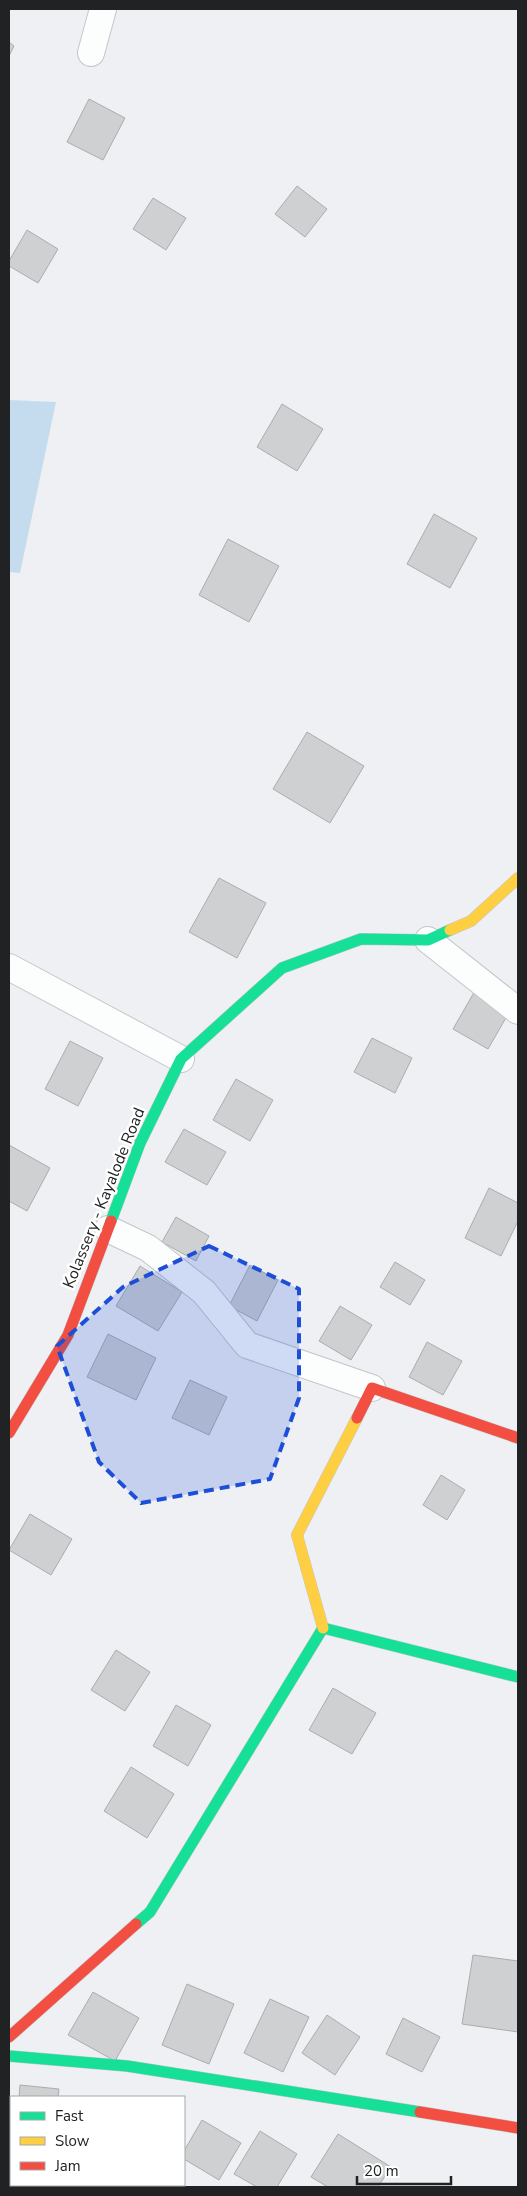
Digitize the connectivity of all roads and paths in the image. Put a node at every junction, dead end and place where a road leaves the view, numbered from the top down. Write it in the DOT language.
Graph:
graph roads {
  1 [pos="102,9"];
  2 [pos="91,53"];
  3 [pos="518,878"];
  4 [pos="428,940"];
  5 [pos="9,967"];
  6 [pos="518,1011"];
  7 [pos="181,1059"];
  8 [pos="108,1229"];
  9 [pos="372,1388"];
  10 [pos="9,1433"];
  11 [pos="518,1438"];
  12 [pos="323,1628"];
  13 [pos="518,1677"];
  14 [pos="9,2037"];
  15 [pos="9,2056"];
  16 [pos="518,2128"];
  1 -- 2 [label="street"];
  3 -- 4 [label="street, Kolassery - Kayalode Road"];
  4 -- 6 [label="street"];
  4 -- 7 [label="street, Kolassery - Kayalode Road"];
  5 -- 7 [label="street"];
  7 -- 8 [label="street, Kolassery - Kayalode Road"];
  8 -- 9 [label="street"];
  8 -- 10 [label="street, Kolassery - Kayalode Road"];
  9 -- 11 [label="street"];
  9 -- 12 [label="street"];
  12 -- 13 [label="street"];
  12 -- 14 [label="street"];
  15 -- 16 [label="street"];
}
